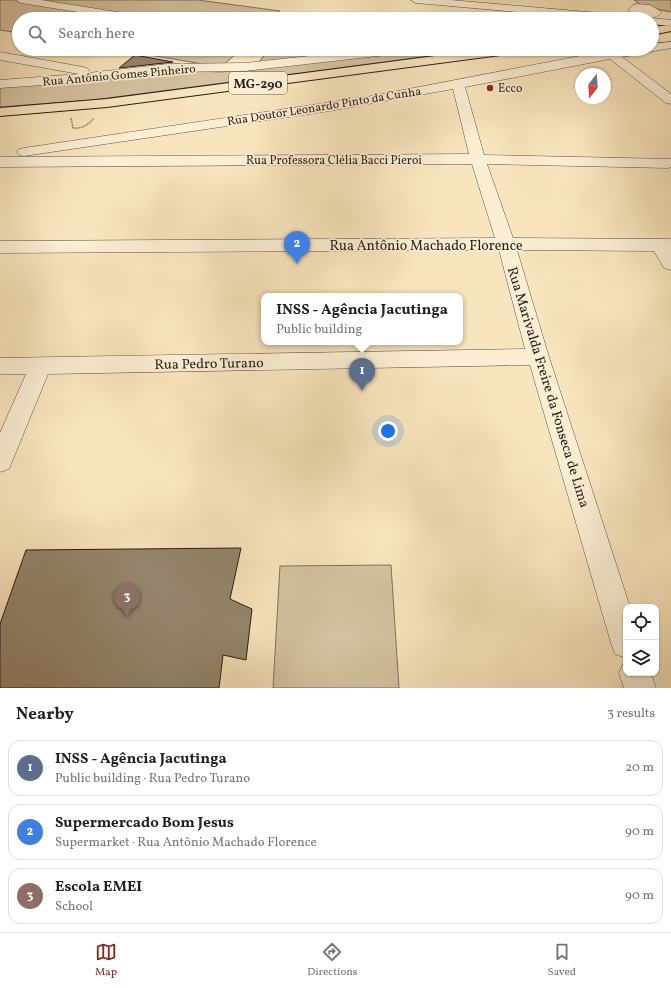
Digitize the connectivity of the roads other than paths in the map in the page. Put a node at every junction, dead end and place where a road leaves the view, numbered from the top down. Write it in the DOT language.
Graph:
graph roads {
  1 [pos="21,0"];
  2 [pos="416,0"];
  3 [pos="97,12"];
  4 [pos="549,12"];
  5 [pos="659,20"];
  6 [pos="669,24"];
  7 [pos="659,28"];
  8 [pos="671,45"];
  9 [pos="659,47"];
  10 [pos="0,56"];
  11 [pos="255,56"];
  12 [pos="342,56"];
  13 [pos="463,56"];
  14 [pos="601,56"];
  15 [pos="614,56"];
  16 [pos="245,67"];
  17 [pos="105,75"];
  18 [pos="0,84"];
  19 [pos="458,85"];
  20 [pos="671,100"];
  21 [pos="0,112"];
  22 [pos="0,156"];
  23 [pos="478,159"];
  24 [pos="0,162"];
  25 [pos="668,163"];
  26 [pos="506,244"];
  27 [pos="666,245"];
  28 [pos="0,247"];
  29 [pos="671,264"];
  30 [pos="538,357"];
  31 [pos="0,366"];
  32 [pos="40,366"];
  33 [pos="0,461"];
  34 [pos="625,640"];
  35 [pos="636,676"];
  36 [pos="640,688"];
  1 -- 3 [label="street"];
  2 -- 4 [label="street"];
  5 -- 6 [label="street"];
  6 -- 7 [label="highway"];
  8 -- 9 [label="street"];
  10 -- 17 [label="street"];
  11 -- 16 [label="street"];
  12 -- 16 [label="street, Rua Antônio Gomes Pinheiro"];
  13 -- 21 [label="highway, MG-290"];
  14 -- 19 [label="street, Rua Doutor Leonardo Pinto da Cunha"];
  15 -- 20 [label="street"];
  16 -- 17 [label="street, Rua Antônio Gomes Pinheiro"];
  17 -- 18 [label="street, Rua Antônio Gomes Pinheiro"];
  19 -- 22 [label="street, Rua Doutor Leonardo Pinto da Cunha"];
  19 -- 23 [label="street, Rua Marivalda Freire da Fonseca de Lima"];
  23 -- 24 [label="street, Rua Professora Clélia Bacci Pieroi"];
  23 -- 25 [label="street, Rua Professora Clélia Bacci Pieroi"];
  23 -- 26 [label="street, Rua Marivalda Freire da Fonseca de Lima"];
  26 -- 27 [label="street, Rua Antônio Machado Florence"];
  26 -- 28 [label="street, Rua Antônio Machado Florence"];
  26 -- 30 [label="street, Rua Marivalda Freire da Fonseca de Lima"];
  27 -- 29 [label="street"];
  30 -- 32 [label="street, Rua Pedro Turano"];
  30 -- 34 [label="street, Rua Marivalda Freire da Fonseca de Lima"];
  31 -- 32 [label="street, Rua Pedro Turano"];
  32 -- 33 [label="street"];
  35 -- 36 [label="street"];
}
